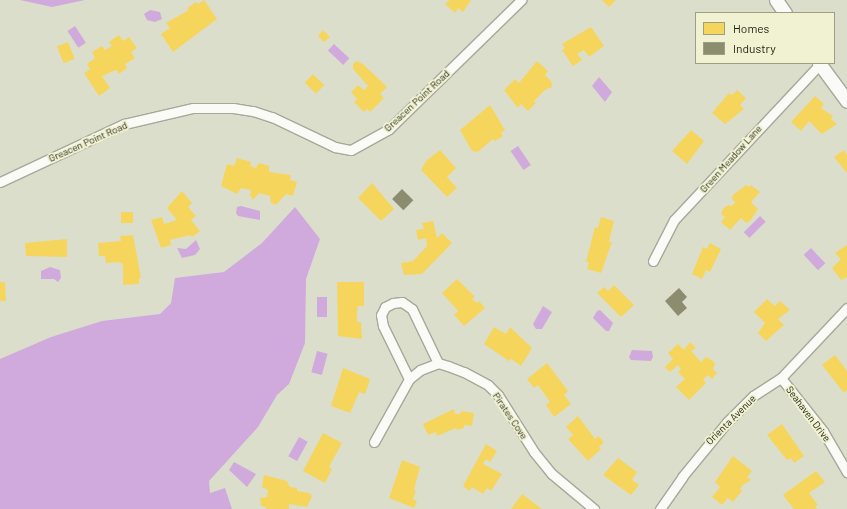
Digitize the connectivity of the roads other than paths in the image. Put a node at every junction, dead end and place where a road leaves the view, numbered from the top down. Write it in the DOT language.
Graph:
graph roads {
  1 [pos="522,0"];
  2 [pos="776,0"];
  3 [pos="784,12"];
  4 [pos="819,64"];
  5 [pos="847,101"];
  6 [pos="0,182"];
  7 [pos="653,260"];
  8 [pos="847,308"];
  9 [pos="438,363"];
  10 [pos="781,378"];
  11 [pos="409,379"];
  12 [pos="374,442"];
  13 [pos="847,472"];
  14 [pos="594,509"];
  15 [pos="660,509"];
  1 -- 6 [label="street, Greacen Point Road"];
  2 -- 3 [label="street"];
  4 -- 5 [label="street"];
  4 -- 7 [label="street, Green Meadow Lane"];
  8 -- 10 [label="street, Orienta Avenue"];
  9 -- 11 [label="street"];
  9 -- 11 [label="street"];
  9 -- 14 [label="street, Pirates Cove"];
  10 -- 13 [label="street, Seahaven Drive"];
  10 -- 15 [label="street, Orienta Avenue"];
  11 -- 12 [label="street"];
}
